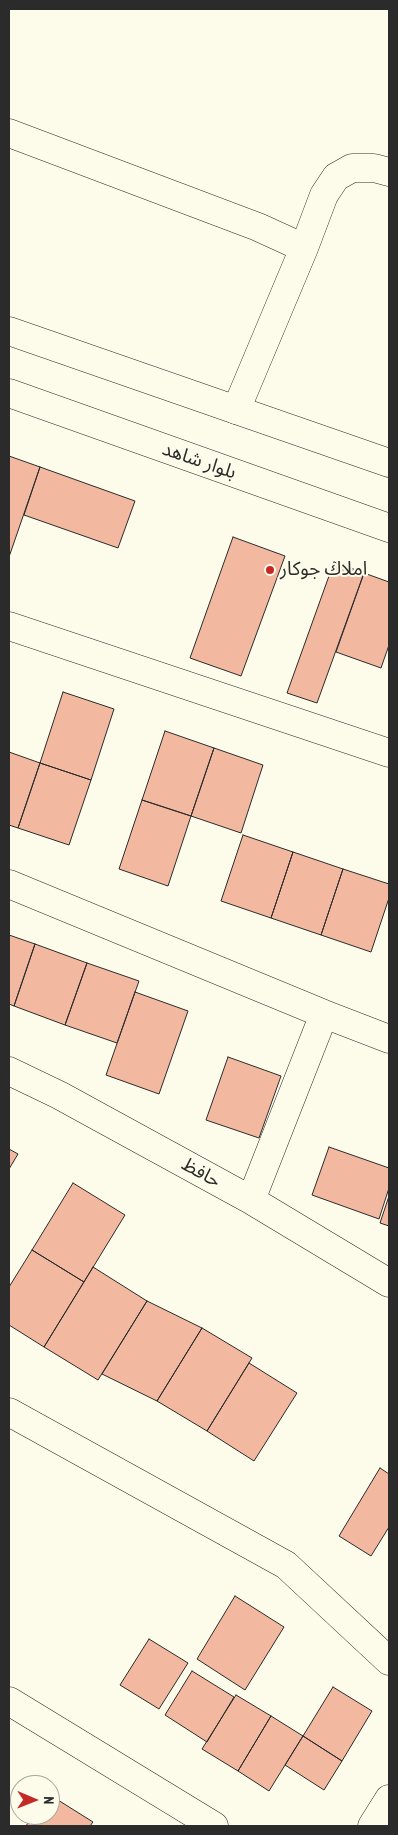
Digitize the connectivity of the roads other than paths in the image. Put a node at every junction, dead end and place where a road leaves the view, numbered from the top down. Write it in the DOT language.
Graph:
graph roads {
  1 [pos="9,133"];
  2 [pos="389,172"];
  3 [pos="304,248"];
  4 [pos="9,331"];
  5 [pos="9,393"];
  6 [pos="236,410"];
  7 [pos="389,463"];
  8 [pos="389,528"];
  9 [pos="9,626"];
  10 [pos="389,753"];
  11 [pos="9,884"];
  12 [pos="324,1014"];
  13 [pos="389,1039"];
  14 [pos="9,1070"];
  15 [pos="252,1200"];
  16 [pos="389,1283"];
  17 [pos="9,1412"];
  18 [pos="389,1661"];
  19 [pos="9,1701"];
  20 [pos="389,1799"];
  21 [pos="214,1826"];
  22 [pos="372,1826"];
  1 -- 3 [label="street"];
  2 -- 3 [label="street"];
  3 -- 6 [label="street"];
  4 -- 6 [label="street"];
  5 -- 8 [label="street, بلوار شاهد"];
  6 -- 7 [label="street"];
  9 -- 10 [label="street"];
  11 -- 12 [label="street"];
  12 -- 13 [label="street"];
  12 -- 15 [label="street"];
  14 -- 15 [label="street, حافظ"];
  15 -- 16 [label="street, حافظ"];
  17 -- 18 [label="street"];
  19 -- 21 [label="street"];
  20 -- 22 [label="street"];
}
